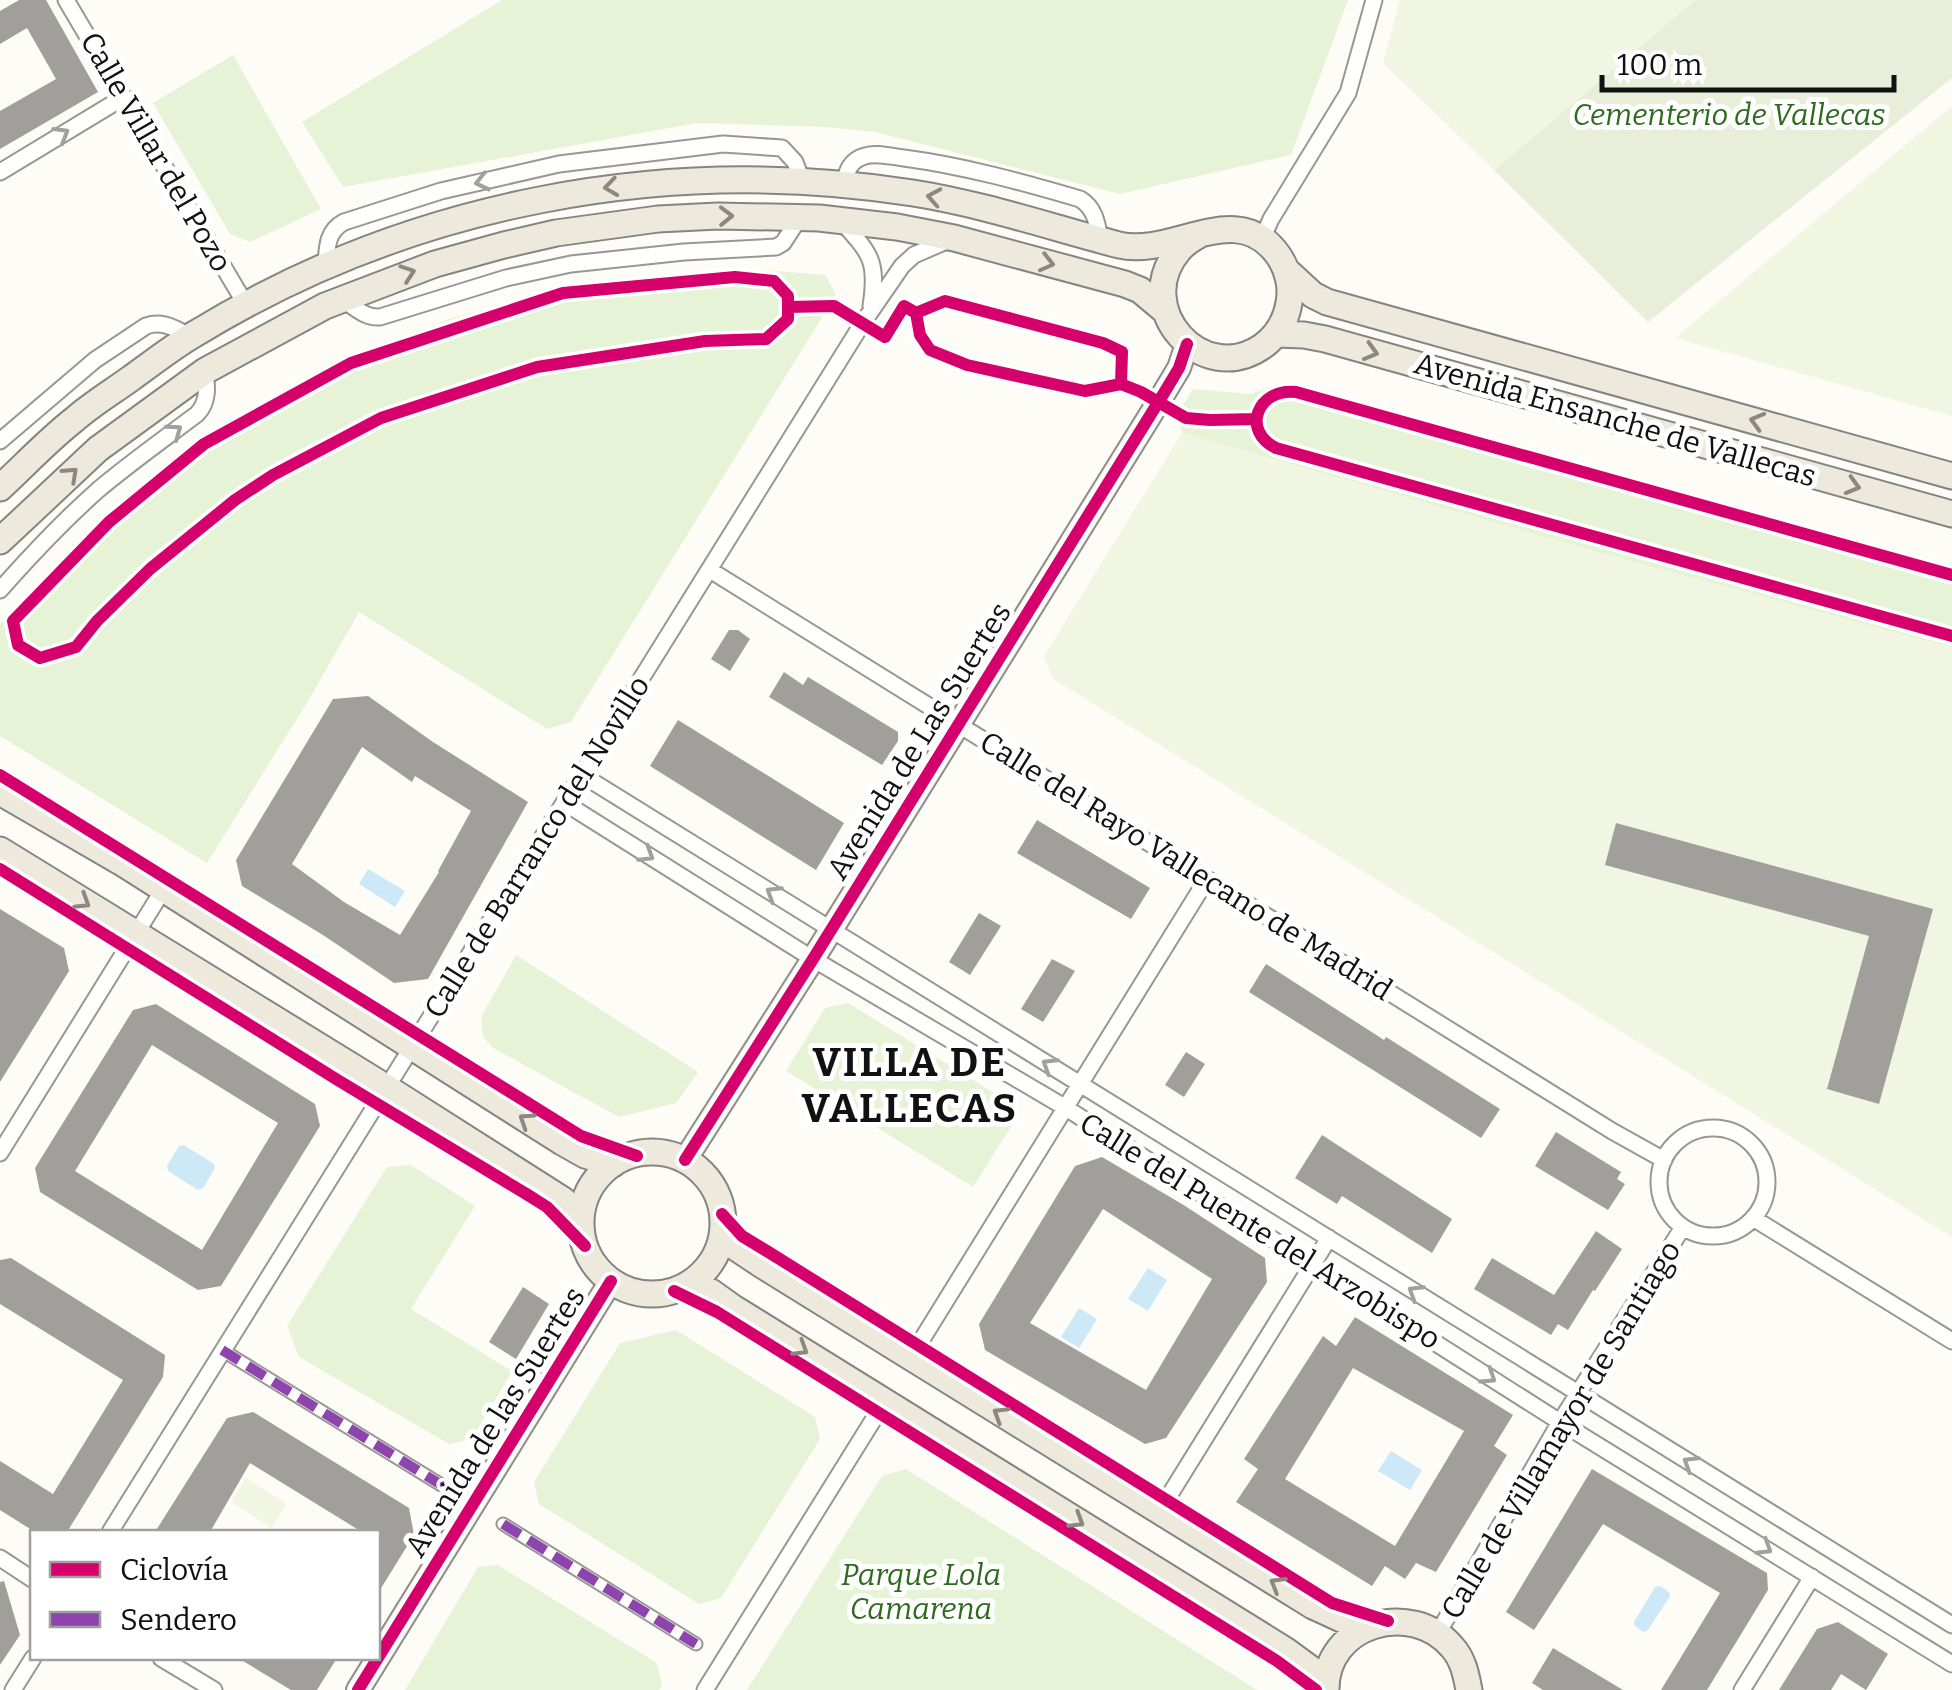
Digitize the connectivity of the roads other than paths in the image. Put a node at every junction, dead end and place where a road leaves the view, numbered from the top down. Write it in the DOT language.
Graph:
graph roads {
  1 [pos="66,0"];
  2 [pos="1374,0"];
  3 [pos="124,97"];
  4 [pos="0,172"];
  5 [pos="802,181"];
  6 [pos="800,217"];
  7 [pos="841,221"];
  8 [pos="1199,234"];
  9 [pos="954,238"];
  10 [pos="1262,239"];
  11 [pos="326,265"];
  12 [pos="1287,271"];
  13 [pos="342,299"];
  14 [pos="246,304"];
  15 [pos="1164,310"];
  16 [pos="870,315"];
  17 [pos="1276,334"];
  18 [pos="190,336"];
  19 [pos="1187,344"];
  20 [pos="205,371"];
  21 [pos="0,442"];
  22 [pos="1952,476"];
  23 [pos="0,488"];
  24 [pos="1952,514"];
  25 [pos="0,541"];
  26 [pos="710,570"];
  27 [pos="0,590"];
  28 [pos="958,726"];
  29 [pos="582,775"];
  30 [pos="0,792"];
  31 [pos="565,803"];
  32 [pos="0,850"];
  33 [pos="1207,879"];
  34 [pos="163,890"];
  35 [pos="831,929"];
  36 [pos="137,934"];
  37 [pos="813,959"];
  38 [pos="414,1047"];
  39 [pos="1080,1084"];
  40 [pos="386,1088"];
  41 [pos="1066,1108"];
  42 [pos="0,1153"];
  43 [pos="685,1160"];
  44 [pos="1664,1160"];
  45 [pos="612,1164"];
  46 [pos="1753,1218"];
  47 [pos="581,1222"];
  48 [pos="1683,1227"];
  49 [pos="723,1230"];
  50 [pos="1329,1238"];
  51 [pos="1312,1265"];
  52 [pos="611,1282"];
  53 [pos="686,1286"];
  54 [pos="1952,1341"];
  55 [pos="222,1350"];
  56 [pos="912,1357"];
  57 [pos="1578,1394"];
  58 [pos="885,1401"];
  59 [pos="1560,1422"];
  60 [pos="443,1486"];
  61 [pos="1159,1512"];
  62 [pos="504,1524"];
  63 [pos="111,1530"];
  64 [pos="0,1558"];
  65 [pos="1812,1576"];
  66 [pos="30,1578"];
  67 [pos="1952,1625"];
  68 [pos="1363,1629"];
  69 [pos="1438,1634"];
  70 [pos="696,1644"];
  71 [pos="380,1655"];
  72 [pos="32,1660"];
  73 [pos="164,1660"];
  74 [pos="377,1660"];
  75 [pos="1952,1664"];
  76 [pos="1326,1685"];
  77 [pos="13,1690"];
  78 [pos="214,1690"];
  79 [pos="358,1690"];
  80 [pos="705,1690"];
  81 [pos="1469,1690"];
  82 [pos="1742,1690"];
  1 -- 3 [label="street, Calle Villar del Pozo"];
  2 -- 10 [label="street"];
  4 -- 3 [label="street, one-way"];
  3 -- 14 [label="street, Calle Villar del Pozo"];
  8 -- 5 [label="main road, one-way"];
  5 -- 11 [label="main road, one-way"];
  5 -- 11 [label="street, one-way"];
  6 -- 7 [label="main road"];
  13 -- 6 [label="main road, one-way"];
  6 -- 13 [label="street"];
  7 -- 9 [label="main road"];
  7 -- 16 [label="street, Calle de Barranco del Novillo"];
  8 -- 10 [label="main road"];
  8 -- 15 [label="main road"];
  9 -- 15 [label="main road, one-way"];
  9 -- 16 [label="street, Calle de Barranco del Novillo"];
  10 -- 12 [label="main road, Avenida Ensanche de Vallecas"];
  11 -- 14 [label="main road"];
  12 -- 17 [label="main road"];
  22 -- 12 [label="main road, Avenida Ensanche de Vallecas, one-way"];
  13 -- 20 [label="main road"];
  14 -- 18 [label="main road"];
  15 -- 19 [label="main road"];
  16 -- 26 [label="street, Calle de Barranco del Novillo"];
  17 -- 19 [label="main road"];
  17 -- 24 [label="main road, Avenida Ensanche de Vallecas, one-way"];
  18 -- 21 [label="street"];
  18 -- 23 [label="main road"];
  19 -- 28 [label="main road, Avenida de Las Suertes"];
  25 -- 20 [label="main road, one-way"];
  27 -- 20 [label="street, one-way"];
  26 -- 28 [label="street, Calle del Rayo Vallecano de Madrid"];
  26 -- 29 [label="street, Calle de Barranco del Novillo"];
  28 -- 33 [label="street, Calle del Rayo Vallecano de Madrid"];
  28 -- 35 [label="main road, Avenida de Las Suertes"];
  29 -- 31 [label="street, Calle de Barranco del Novillo"];
  35 -- 29 [label="street, Calle del Puente del Arzobispo, one-way"];
  30 -- 34 [label="main road"];
  31 -- 37 [label="street, Calle del Puente del Arzobispo, one-way"];
  31 -- 38 [label="street, Calle de Barranco del Novillo"];
  32 -- 36 [label="main road, one-way"];
  33 -- 39 [label="street"];
  33 -- 44 [label="street, Calle del Rayo Vallecano de Madrid"];
  34 -- 36 [label="street"];
  34 -- 38 [label="main road"];
  35 -- 37 [label="main road, Avenida de Las Suertes"];
  39 -- 35 [label="street, Calle del Puente del Arzobispo, one-way"];
  36 -- 40 [label="main road"];
  36 -- 42 [label="street"];
  37 -- 41 [label="street, Calle del Puente del Arzobispo"];
  37 -- 43 [label="main road, Avenida de Las Suertes"];
  38 -- 40 [label="street, Calle de Barranco del Novillo"];
  45 -- 38 [label="main road, one-way"];
  39 -- 41 [label="street"];
  39 -- 50 [label="street, Calle del Puente del Arzobispo"];
  40 -- 47 [label="main road"];
  40 -- 55 [label="street, Calle de Barranco del Novillo"];
  41 -- 51 [label="street, Calle del Puente del Arzobispo"];
  41 -- 56 [label="street"];
  43 -- 45 [label="main road"];
  43 -- 49 [label="main road"];
  44 -- 46 [label="street"];
  44 -- 48 [label="street"];
  45 -- 47 [label="main road"];
  46 -- 48 [label="street"];
  46 -- 54 [label="street"];
  47 -- 52 [label="main road"];
  48 -- 57 [label="street, Calle de Villamayor de Santiago"];
  49 -- 53 [label="main road"];
  49 -- 56 [label="main road"];
  50 -- 51 [label="street"];
  57 -- 50 [label="street, Calle del Puente del Arzobispo, one-way"];
  51 -- 59 [label="street, Calle del Puente del Arzobispo, one-way"];
  51 -- 61 [label="street"];
  52 -- 53 [label="main road"];
  52 -- 71 [label="main road, Avenida de las Suertes"];
  53 -- 58 [label="main road, one-way"];
  55 -- 60 [label="street"];
  55 -- 63 [label="street, Calle de Barranco del Novillo"];
  61 -- 56 [label="main road, one-way"];
  57 -- 59 [label="street, Calle de Villamayor de Santiago"];
  67 -- 57 [label="street, Calle del Puente del Arzobispo, one-way"];
  58 -- 76 [label="main road, one-way"];
  58 -- 80 [label="street"];
  59 -- 65 [label="street, Calle del Puente del Arzobispo, one-way"];
  59 -- 69 [label="street, Calle de Villamayor de Santiago"];
  68 -- 61 [label="main road, one-way"];
  62 -- 70 [label="street"];
  64 -- 66 [label="street"];
  65 -- 75 [label="street, Calle del Puente del Arzobispo"];
  65 -- 82 [label="street"];
  68 -- 69 [label="main road"];
  68 -- 76 [label="main road"];
  69 -- 81 [label="main road"];
  72 -- 77 [label="street"];
  73 -- 78 [label="street"];
  74 -- 79 [label="main road, Avenida de las Suertes"];
}
